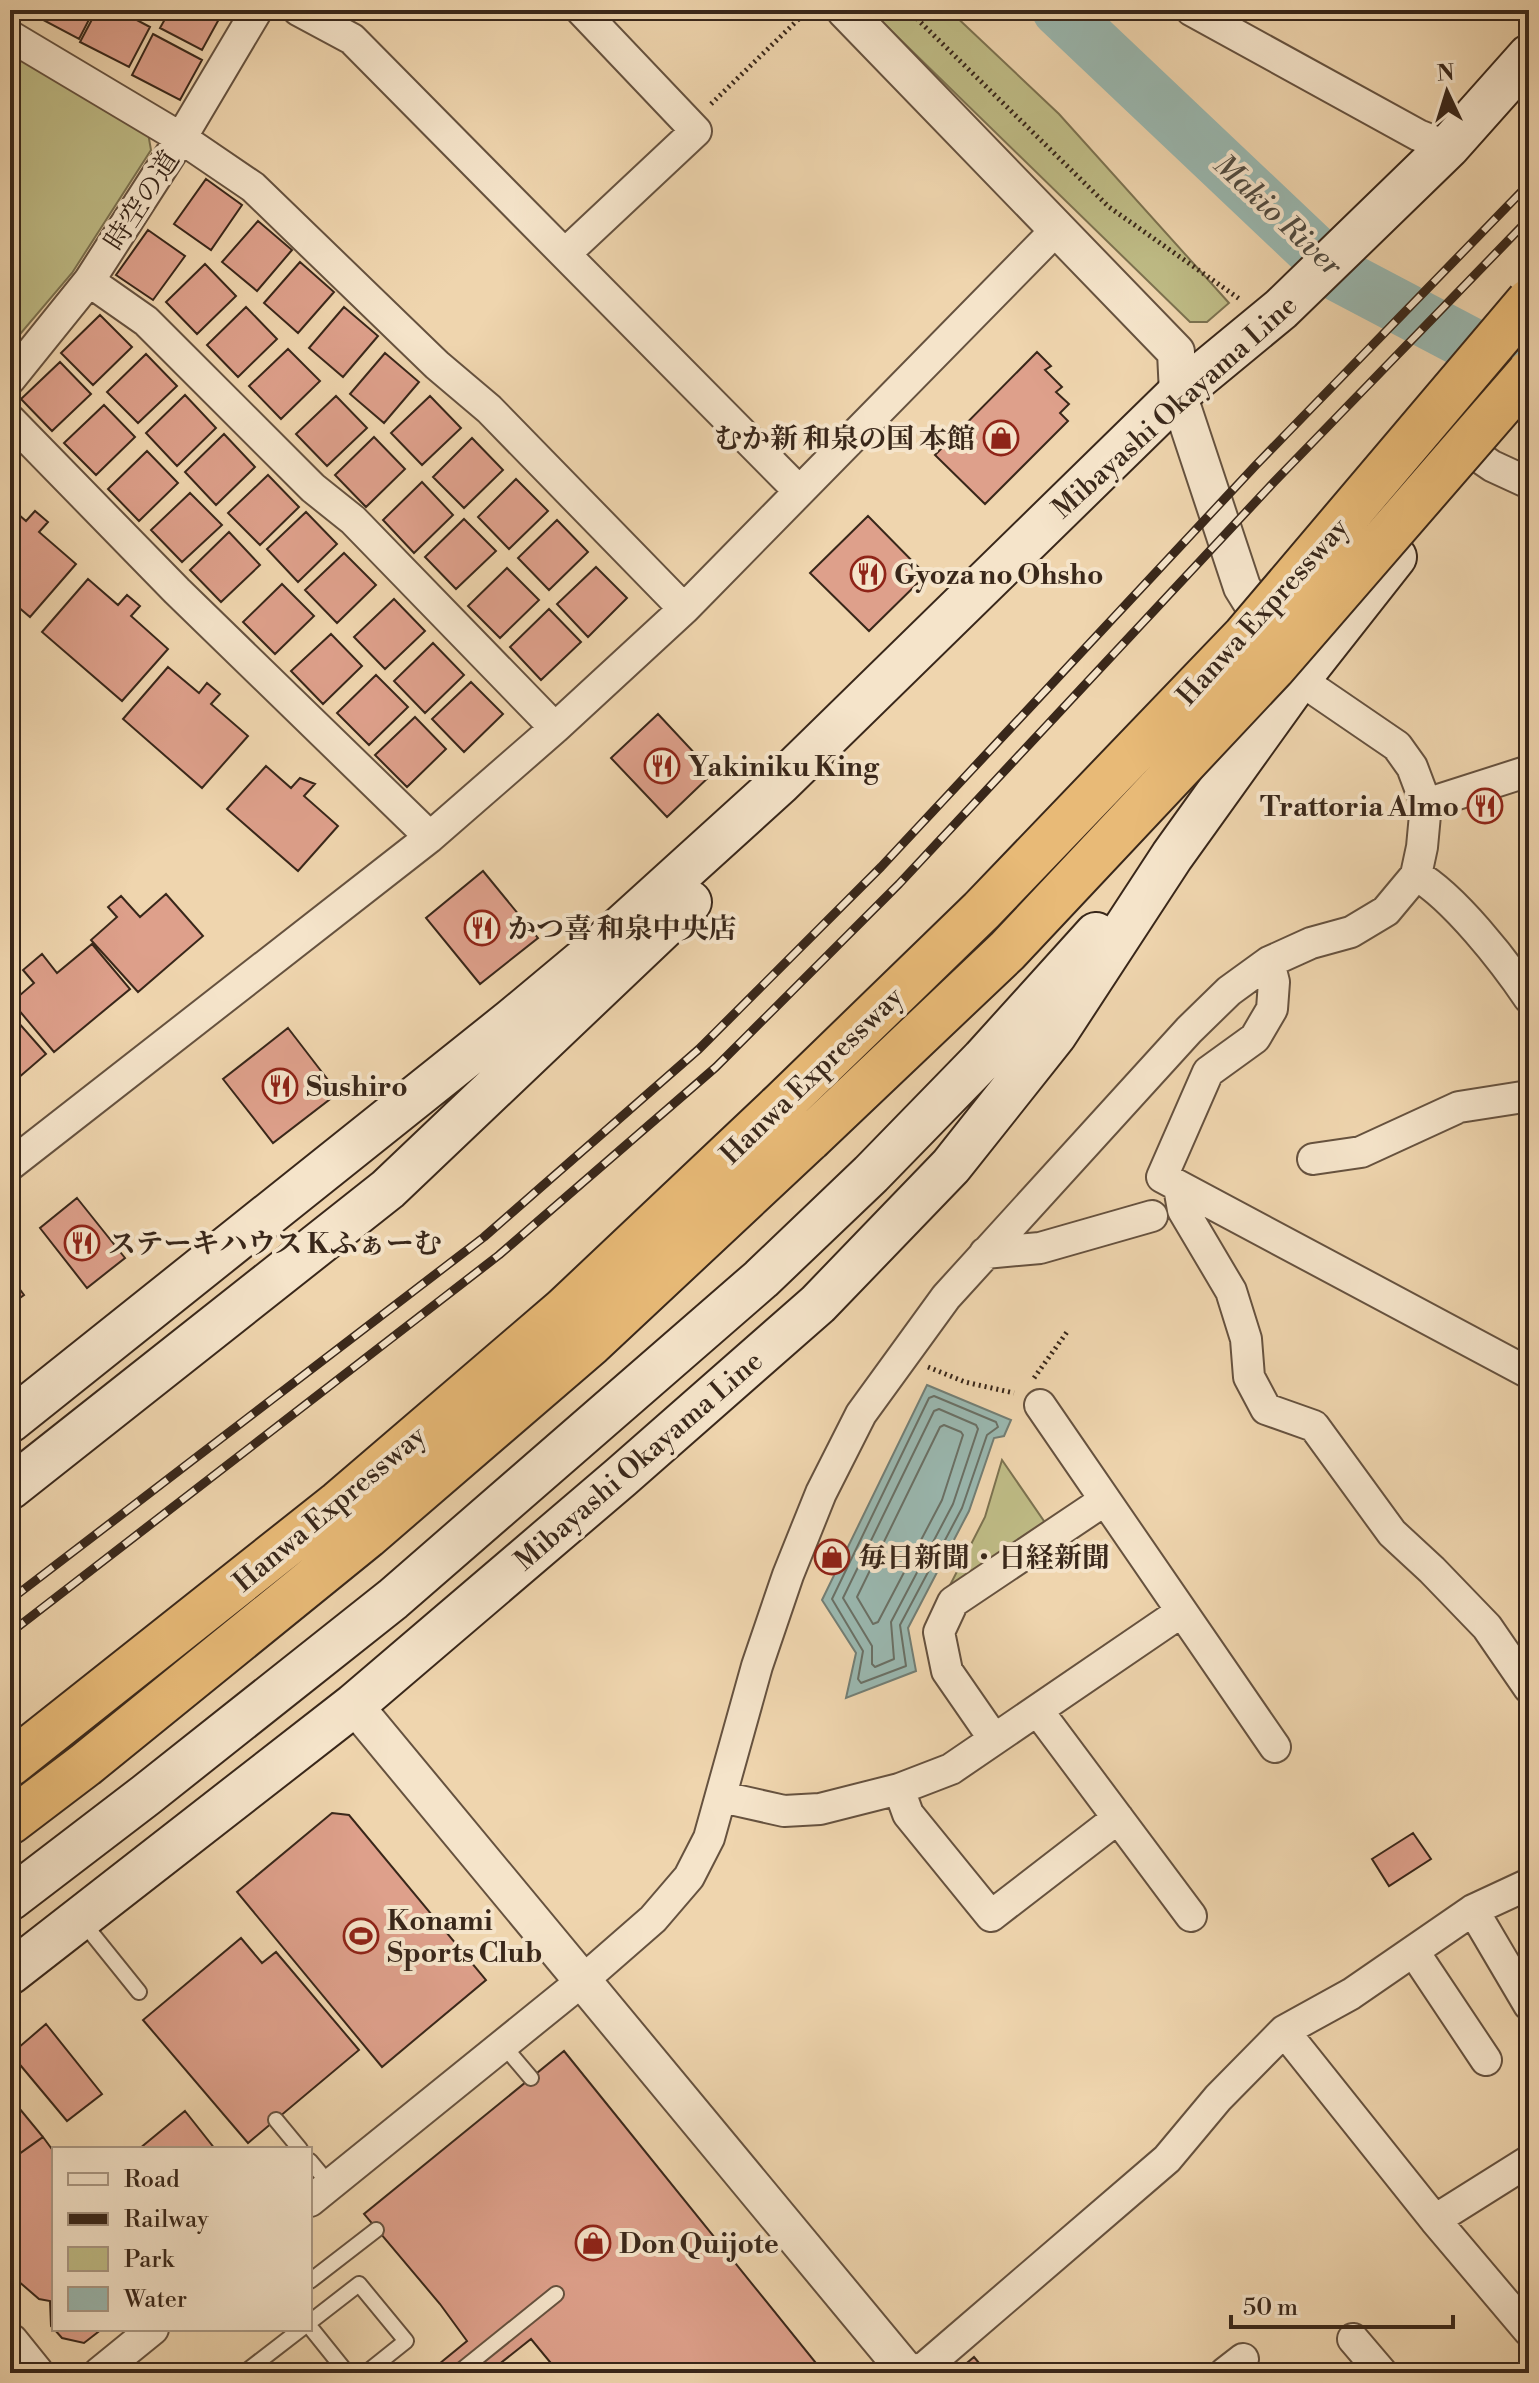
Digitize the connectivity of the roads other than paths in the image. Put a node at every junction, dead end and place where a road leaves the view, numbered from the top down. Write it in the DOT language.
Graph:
graph roads {
  1 [pos="257,10"];
  2 [pos="298,10"];
  3 [pos="581,10"];
  4 [pos="845,10"];
  5 [pos="1207,14"];
  6 [pos="10,36"];
  7 [pos="1529,56"];
  8 [pos="181,138"];
  9 [pos="1437,158"];
  10 [pos="1058,228"];
  11 [pos="566,253"];
  12 [pos="89,281"];
  13 [pos="1529,301"];
  14 [pos="1529,373"];
  15 [pos="10,379"];
  16 [pos="1529,391"];
  17 [pos="1178,394"];
  18 [pos="10,420"];
  19 [pos="1484,445"];
  20 [pos="1529,483"];
  21 [pos="799,491"];
  22 [pos="684,609"];
  23 [pos="1299,679"];
  24 [pos="555,728"];
  25 [pos="1529,771"];
  26 [pos="779,784"];
  27 [pos="1426,804"];
  28 [pos="430,837"];
  29 [pos="1172,856"];
  30 [pos="1416,875"];
  31 [pos="1269,962"];
  32 [pos="1529,998"];
  33 [pos="1529,1096"];
  34 [pos="1313,1159"];
  35 [pos="10,1165"];
  36 [pos="1179,1187"];
  37 [pos="1152,1216"];
  38 [pos="985,1253"];
  39 [pos="1529,1373"];
  40 [pos="1040,1405"];
  41 [pos="10,1421"];
  42 [pos="10,1488"];
  43 [pos="1105,1500"];
  44 [pos="1181,1612"];
  45 [pos="1529,1688"];
  46 [pos="354,1705"];
  47 [pos="1038,1711"];
  48 [pos="994,1739"];
  49 [pos="1275,1747"];
  50 [pos="10,1764"];
  51 [pos="899,1789"];
  52 [pos="722,1797"];
  53 [pos="1118,1818"];
  54 [pos="10,1822"];
  55 [pos="1529,1884"];
  56 [pos="10,1899"];
  57 [pos="1473,1910"];
  58 [pos="1191,1916"];
  59 [pos="81,1920"];
  60 [pos="1414,1952"];
  61 [pos="10,1973"];
  62 [pos="582,1981"];
  63 [pos="139,1992"];
  64 [pos="1529,2005"];
  65 [pos="1284,2031"];
  66 [pos="503,2045"];
  67 [pos="1486,2060"];
  68 [pos="531,2078"];
  69 [pos="276,2120"];
  70 [pos="298,2147"];
  71 [pos="1529,2161"];
  72 [pos="312,2167"];
  73 [pos="320,2193"];
  74 [pos="1435,2220"];
  75 [pos="376,2230"];
  76 [pos="312,2279"];
  77 [pos="556,2294"];
  78 [pos="312,2322"];
  79 [pos="312,2327"];
  80 [pos="151,2331"];
  81 [pos="298,2331"];
  82 [pos="1529,2331"];
  83 [pos="10,2342"];
  84 [pos="906,2372"];
  85 [pos="35,2373"];
  86 [pos="99,2373"];
  87 [pos="244,2373"];
  88 [pos="347,2373"];
  89 [pos="366,2373"];
  90 [pos="458,2373"];
  1 -- 8 [label="street, 時空の道"];
  2 -- 11 [label="street"];
  3 -- 11 [label="street"];
  4 -- 10 [label="street"];
  5 -- 9 [label="street"];
  6 -- 8 [label="street"];
  7 -- 9 [label="main road, Mibayashi Okayama Line"];
  8 -- 12 [label="street, 時空の道"];
  8 -- 22 [label="street"];
  9 -- 17 [label="main road, Mibayashi Okayama Line"];
  10 -- 17 [label="street"];
  10 -- 21 [label="street"];
  11 -- 21 [label="street"];
  12 -- 15 [label="street, 時空の道"];
  12 -- 24 [label="street"];
  13 -- 50 [label="highway, Hanwa Expressway, bridge"];
  14 -- 54 [label="highway, Hanwa Expressway, bridge"];
  16 -- 19 [label="main road, Mibayashi Okayama Line"];
  17 -- 23 [label="street"];
  17 -- 26 [label="main road, Mibayashi Okayama Line"];
  18 -- 28 [label="street"];
  19 -- 20 [label="street"];
  19 -- 23 [label="main road, Mibayashi Okayama Line"];
  21 -- 22 [label="street"];
  22 -- 24 [label="street"];
  23 -- 27 [label="street"];
  23 -- 29 [label="main road, Mibayashi Okayama Line"];
  24 -- 28 [label="street"];
  25 -- 27 [label="street"];
  26 -- 41 [label="main road, Mibayashi Okayama Line"];
  26 -- 42 [label="main road, Mibayashi Okayama Line"];
  27 -- 30 [label="street"];
  28 -- 35 [label="street"];
  29 -- 46 [label="main road, Mibayashi Okayama Line"];
  29 -- 56 [label="main road, Mibayashi Okayama Line"];
  30 -- 31 [label="street"];
  30 -- 32 [label="street"];
  31 -- 36 [label="street"];
  31 -- 38 [label="street"];
  33 -- 34 [label="street"];
  36 -- 39 [label="street"];
  36 -- 45 [label="street"];
  37 -- 38 [label="street"];
  38 -- 52 [label="street"];
  40 -- 43 [label="street"];
  43 -- 44 [label="street"];
  43 -- 48 [label="street"];
  44 -- 47 [label="street"];
  44 -- 49 [label="street"];
  46 -- 59 [label="main road, Mibayashi Okayama Line"];
  46 -- 62 [label="street"];
  47 -- 48 [label="street"];
  47 -- 53 [label="street"];
  48 -- 51 [label="street"];
  51 -- 52 [label="street"];
  51 -- 53 [label="street"];
  52 -- 62 [label="street"];
  53 -- 58 [label="street"];
  55 -- 57 [label="street"];
  57 -- 60 [label="street"];
  57 -- 64 [label="street"];
  59 -- 61 [label="main road, Mibayashi Okayama Line"];
  59 -- 63 [label="lane"];
  60 -- 65 [label="street"];
  60 -- 67 [label="street"];
  62 -- 66 [label="street"];
  62 -- 84 [label="street"];
  65 -- 74 [label="street"];
  65 -- 84 [label="street"];
  66 -- 68 [label="lane"];
  66 -- 73 [label="street"];
  69 -- 70 [label="lane"];
  71 -- 74 [label="street"];
  72 -- 73 [label="lane"];
  74 -- 82 [label="street"];
  75 -- 76 [label="lane"];
  77 -- 90 [label="lane"];
  78 -- 89 [label="lane"];
  79 -- 88 [label="lane"];
  80 -- 86 [label="street"];
  81 -- 87 [label="lane"];
  83 -- 85 [label="street"];
}
